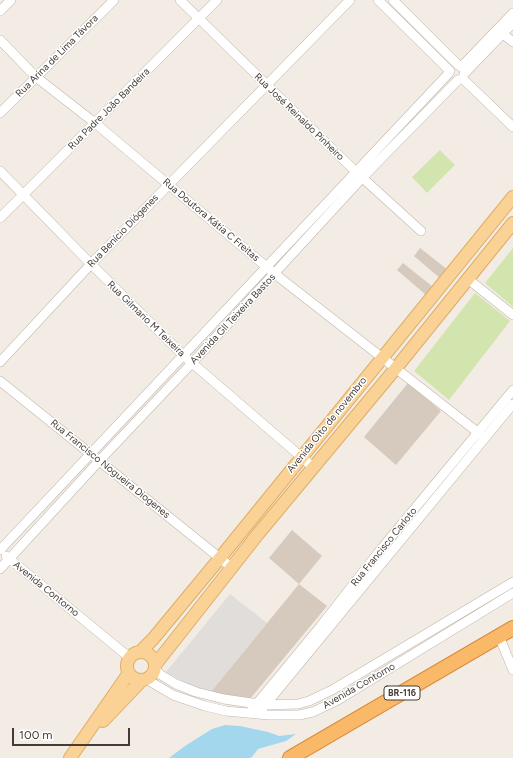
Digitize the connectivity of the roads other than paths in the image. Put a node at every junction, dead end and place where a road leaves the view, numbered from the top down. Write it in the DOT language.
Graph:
graph roads {
  1 [pos="11,0"];
  2 [pos="114,0"];
  3 [pos="180,0"];
  4 [pos="217,0"];
  5 [pos="350,0"];
  6 [pos="378,0"];
  7 [pos="393,0"];
  8 [pos="0,11"];
  9 [pos="513,13"];
  10 [pos="199,19"];
  11 [pos="513,23"];
  12 [pos="503,34"];
  13 [pos="0,40"];
  14 [pos="513,42"];
  15 [pos="449,72"];
  16 [pos="461,73"];
  17 [pos="36,77"];
  18 [pos="266,85"];
  19 [pos="0,113"];
  20 [pos="95,122"];
  21 [pos="513,127"];
  22 [pos="0,171"];
  23 [pos="359,175"];
  24 [pos="168,185"];
  25 [pos="23,195"];
  26 [pos="513,197"];
  27 [pos="322,216"];
  28 [pos="0,218"];
  29 [pos="513,223"];
  30 [pos="421,231"];
  31 [pos="90,264"];
  32 [pos="267,267"];
  33 [pos="274,274"];
  34 [pos="468,279"];
  35 [pos="446,280"];
  36 [pos="460,290"];
  37 [pos="513,315"];
  38 [pos="184,356"];
  39 [pos="382,358"];
  40 [pos="0,362"];
  41 [pos="192,363"];
  42 [pos="396,368"];
  43 [pos="0,381"];
  44 [pos="513,390"];
  45 [pos="513,404"];
  46 [pos="332,419"];
  47 [pos="345,429"];
  48 [pos="482,435"];
  49 [pos="92,454"];
  50 [pos="301,457"];
  51 [pos="100,460"];
  52 [pos="313,468"];
  53 [pos="246,525"];
  54 [pos="395,532"];
  55 [pos="258,534"];
  56 [pos="403,539"];
  57 [pos="0,551"];
  58 [pos="220,558"];
  59 [pos="9,559"];
  60 [pos="231,567"];
  61 [pos="0,569"];
  62 [pos="513,582"];
  63 [pos="357,587"];
  64 [pos="513,593"];
  65 [pos="513,628"];
  66 [pos="498,636"];
  67 [pos="135,655"];
  68 [pos="511,658"];
  69 [pos="155,667"];
  70 [pos="513,670"];
  71 [pos="129,673"];
  72 [pos="144,679"];
  73 [pos="332,690"];
  74 [pos="338,700"];
  75 [pos="255,704"];
  76 [pos="265,705"];
  77 [pos="253,714"];
  78 [pos="78,748"];
  79 [pos="70,758"];
  80 [pos="290,758"];
  1 -- 8 [label="street"];
  2 -- 17 [label="street, Rua Arina de Lima Távora"];
  3 -- 10 [label="street, Rua José Reinaldo Pinheiro"];
  4 -- 10 [label="street, Rua Padre João Bandeira"];
  5 -- 18 [label="street, Rua Benício Diógenes"];
  6 -- 15 [label="street"];
  7 -- 16 [label="street"];
  9 -- 16 [label="street"];
  10 -- 18 [label="street, Rua José Reinaldo Pinheiro"];
  10 -- 20 [label="street, Rua Padre João Bandeira"];
  11 -- 12 [label="street"];
  12 -- 14 [label="street"];
  12 -- 16 [label="street"];
  13 -- 17 [label="street, Rua Doutora Kátia C Freitas"];
  15 -- 16 [label="street, Avenida GIl Teixeira Bastos"];
  15 -- 23 [label="street, Avenida GIl Teixeira Bastos"];
  16 -- 21 [label="street"];
  16 -- 23 [label="street, Avenida GIl Teixeira Bastos"];
  17 -- 19 [label="street, Rua Arina de Lima Távora"];
  17 -- 20 [label="street, Rua Doutora Kátia C Freitas"];
  18 -- 23 [label="street, Rua José Reinaldo Pinheiro"];
  18 -- 24 [label="street, Rua Benício Diógenes"];
  20 -- 24 [label="street, Rua Doutora Kátia C Freitas"];
  20 -- 25 [label="street, Rua Padre João Bandeira"];
  22 -- 25 [label="street, Rua Gilmario M Teixeira"];
  23 -- 27 [label="street, Avenida GIl Teixeira Bastos"];
  23 -- 30 [label="street, Rua José Reinaldo Pinheiro"];
  24 -- 31 [label="street, Rua Benício Diógenes"];
  24 -- 32 [label="street, Rua Doutora Kátia C Freitas"];
  25 -- 28 [label="street, Rua Padre João Bandeira"];
  25 -- 31 [label="street, Rua Gilmario M Teixeira"];
  26 -- 35 [label="main road, Avenida Oito de novembro"];
  27 -- 32 [label="street, Avenida GIl Teixeira Bastos"];
  27 -- 33 [label="street, Avenida GIl Teixeira Bastos"];
  29 -- 34 [label="main road, Avenida Oito de novembro"];
  31 -- 38 [label="street, Rua Gilmario M Teixeira"];
  31 -- 40 [label="street, Rua Benício Diógenes"];
  32 -- 33 [label="street, Rua Doutora Kátia C Freitas"];
  32 -- 38 [label="street, Avenida GIl Teixeira Bastos"];
  33 -- 39 [label="street, Rua Doutora Kátia C Freitas"];
  33 -- 41 [label="street, Avenida GIl Teixeira Bastos"];
  34 -- 36 [label="main road, Avenida Oito de novembro"];
  34 -- 37 [label="street"];
  35 -- 36 [label="main road"];
  35 -- 39 [label="main road, Avenida Oito de novembro"];
  36 -- 42 [label="main road, Avenida Oito de novembro"];
  38 -- 41 [label="street, Rua Gilmario M Teixeira"];
  38 -- 49 [label="street, Avenida GIl Teixeira Bastos"];
  39 -- 42 [label="street, Rua Doutora Kátia C Freitas"];
  39 -- 46 [label="main road, Avenida Oito de novembro"];
  41 -- 50 [label="street, Rua Gilmario M Teixeira"];
  41 -- 51 [label="street, Avenida GIl Teixeira Bastos"];
  42 -- 47 [label="main road, Avenida Oito de novembro"];
  42 -- 48 [label="street, Rua Doutora Kátia C Freitas"];
  43 -- 49 [label="street, Rua Francisco Nogueira Diogenes"];
  44 -- 48 [label="street, Rua Francisco Carloto"];
  45 -- 48 [label="street, Rua Francisco Carloto"];
  46 -- 47 [label="main road"];
  46 -- 50 [label="main road, Avenida Oito de novembro"];
  47 -- 52 [label="main road, Avenida Oito de novembro"];
  48 -- 54 [label="street, Rua Francisco Carloto"];
  48 -- 56 [label="street, Rua Francisco Carloto"];
  49 -- 51 [label="street, Rua Francisco Nogueira Diogenes"];
  49 -- 57 [label="street, Avenida GIl Teixeira Bastos"];
  50 -- 52 [label="street, Rua Gilmario M Teixeira"];
  50 -- 53 [label="main road, Avenida Oito de novembro"];
  51 -- 58 [label="street, Rua Francisco Nogueira Diogenes"];
  51 -- 59 [label="street, Avenida GIl Teixeira Bastos"];
  52 -- 55 [label="main road, Avenida Oito de novembro"];
  53 -- 55 [label="main road"];
  53 -- 58 [label="main road, Avenida Oito de novembro"];
  54 -- 56 [label="street"];
  54 -- 63 [label="street, Rua Francisco Carloto"];
  55 -- 60 [label="main road, Avenida Oito de novembro"];
  56 -- 63 [label="street, Rua Francisco Carloto"];
  57 -- 59 [label="street, Avenida Contorno"];
  58 -- 60 [label="street, Rua Francisco Nogueira Diogenes"];
  58 -- 67 [label="main road, Avenida Oito de novembro"];
  59 -- 61 [label="street, Avenida GIl Teixeira Bastos"];
  59 -- 67 [label="street, Avenida Contorno"];
  60 -- 69 [label="main road, Avenida Oito de novembro"];
  62 -- 73 [label="street, Avenida Contorno"];
  63 -- 75 [label="street, Rua Francisco Carloto"];
  63 -- 76 [label="street, Rua Francisco Carloto"];
  64 -- 74 [label="street, Avenida Contorno"];
  65 -- 66 [label="highway, BR-116"];
  66 -- 68 [label="street"];
  66 -- 80 [label="highway, BR-116"];
  67 -- 69 [label="main road"];
  67 -- 71 [label="main road"];
  68 -- 70 [label="street"];
  69 -- 72 [label="main road"];
  69 -- 75 [label="street, Avenida Contorno"];
  71 -- 72 [label="main road"];
  71 -- 78 [label="main road"];
  72 -- 77 [label="street, Avenida Contorno"];
  72 -- 78 [label="main road"];
  73 -- 74 [label="street"];
  73 -- 76 [label="street, Avenida Contorno"];
  74 -- 77 [label="street, Avenida Contorno"];
  75 -- 76 [label="street, Avenida Contorno"];
  75 -- 77 [label="street, Rua Francisco Carloto"];
  76 -- 77 [label="street, Rua Francisco Carloto"];
  78 -- 79 [label="main road"];
}
